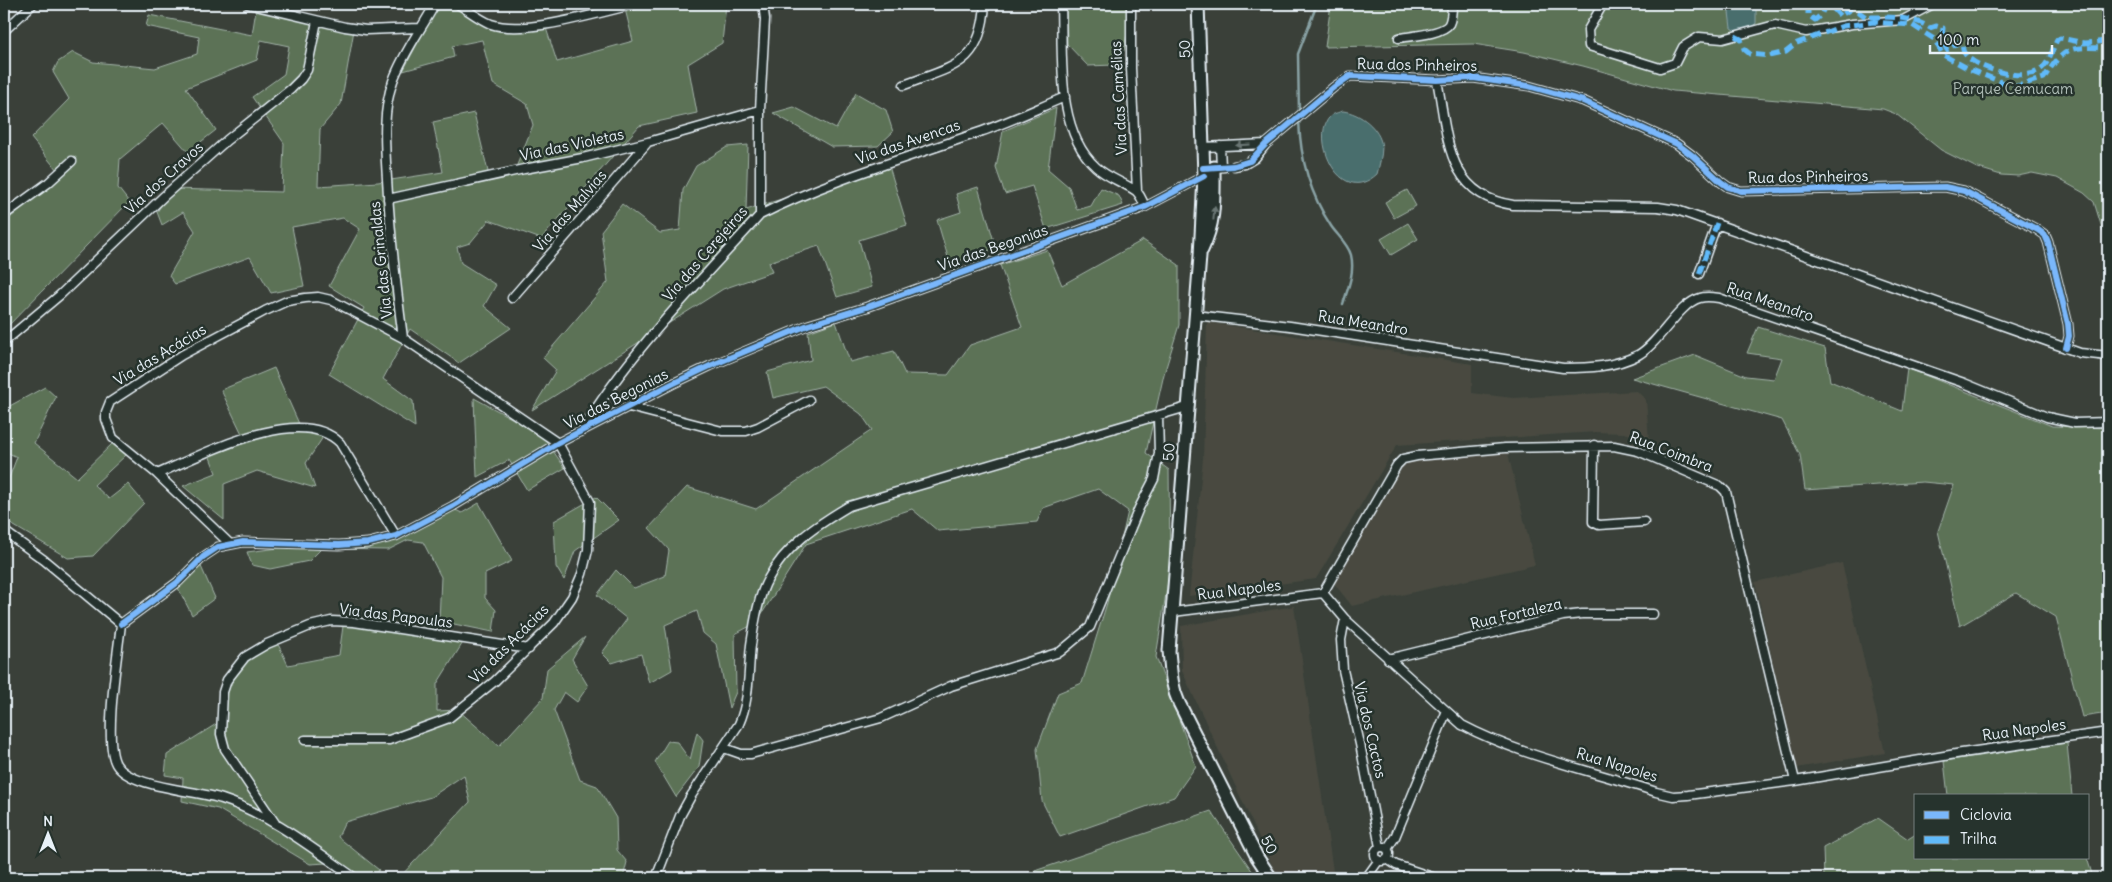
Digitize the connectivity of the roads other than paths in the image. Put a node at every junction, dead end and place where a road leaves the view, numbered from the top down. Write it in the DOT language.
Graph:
graph roads {
  1 [pos="33,4"];
  2 [pos="248,4"];
  3 [pos="435,4"];
  4 [pos="458,4"];
  5 [pos="636,4"];
  6 [pos="763,4"];
  7 [pos="984,4"];
  8 [pos="1062,4"];
  9 [pos="1131,4"];
  10 [pos="1198,4"];
  11 [pos="1452,4"];
  12 [pos="1603,4"];
  13 [pos="1933,4"];
  14 [pos="317,21"];
  15 [pos="419,28"];
  16 [pos="4,31"];
  17 [pos="1399,38"];
  18 [pos="1437,80"];
  19 [pos="904,84"];
  20 [pos="1065,97"];
  21 [pos="760,110"];
  22 [pos="648,142"];
  23 [pos="1266,144"];
  24 [pos="1220,146"];
  25 [pos="1203,147"];
  26 [pos="72,161"];
  27 [pos="1234,166"];
  28 [pos="1213,169"];
  29 [pos="1137,191"];
  30 [pos="388,199"];
  31 [pos="1145,207"];
  32 [pos="4,215"];
  33 [pos="760,215"];
  34 [pos="1717,223"];
  35 [pos="1699,274"];
  36 [pos="512,298"];
  37 [pos="1195,315"];
  38 [pos="403,338"];
  39 [pos="4,342"];
  40 [pos="2066,348"];
  41 [pos="2108,356"];
  42 [pos="809,400"];
  43 [pos="629,407"];
  44 [pos="1187,407"];
  45 [pos="1158,416"];
  46 [pos="2108,422"];
  47 [pos="581,432"];
  48 [pos="558,443"];
  49 [pos="1594,445"];
  50 [pos="157,474"];
  51 [pos="1644,522"];
  52 [pos="4,531"];
  53 [pos="396,536"];
  54 [pos="229,543"];
  55 [pos="1323,593"];
  56 [pos="1173,612"];
  57 [pos="1653,614"];
  58 [pos="1345,619"];
  59 [pos="121,624"];
  60 [pos="529,648"];
  61 [pos="1388,659"];
  62 [pos="1446,713"];
  63 [pos="2108,732"];
  64 [pos="305,740"];
  65 [pos="724,748"];
  66 [pos="1794,781"];
  67 [pos="275,823"];
  68 [pos="1384,848"];
  69 [pos="1383,860"];
  70 [pos="355,878"];
  71 [pos="656,878"];
  72 [pos="1271,878"];
  73 [pos="1366,878"];
  74 [pos="1435,878"];
  1 -- 16 [label="street"];
  2 -- 14 [label="street"];
  3 -- 15 [label="street, Via das Grinaldas"];
  4 -- 5 [label="street"];
  6 -- 21 [label="street, Via das Cerejeiras"];
  7 -- 19 [label="street"];
  8 -- 20 [label="street"];
  9 -- 29 [label="street, Via das Camélias"];
  10 -- 25 [label="main road, 50"];
  11 -- 17 [label="street"];
  12 -- 13 [label="street"];
  14 -- 15 [label="street"];
  14 -- 39 [label="street, Via dos Cravos"];
  15 -- 30 [label="street, Via das Grinaldas"];
  18 -- 23 [label="street, Rua dos Pinheiros"];
  18 -- 34 [label="street, Rua dos Pinheiros"];
  18 -- 40 [label="street, Rua dos Pinheiros"];
  20 -- 29 [label="street"];
  20 -- 33 [label="street, Via das Avencas"];
  21 -- 22 [label="street, Via das Violetas"];
  21 -- 33 [label="street, Via das Cerejeiras"];
  22 -- 30 [label="street, Via das Violetas"];
  22 -- 36 [label="street, Via das Malvias"];
  23 -- 24 [label="street, one-way"];
  23 -- 27 [label="street, Rua dos Pinheiros"];
  24 -- 25 [label="street"];
  24 -- 28 [label="street"];
  25 -- 28 [label="main road, 50"];
  26 -- 32 [label="street"];
  28 -- 31 [label="street, Via das Begonias"];
  28 -- 37 [label="main road, 50"];
  29 -- 31 [label="street"];
  30 -- 38 [label="street, Via das Grinaldas"];
  31 -- 43 [label="street, Via das Begonias"];
  33 -- 47 [label="street, Via das Cerejeiras"];
  34 -- 35 [label="street"];
  34 -- 40 [label="street, Rua dos Pinheiros"];
  37 -- 44 [label="main road, 50"];
  37 -- 46 [label="street, Rua Meandro"];
  38 -- 48 [label="street, Via das Grinaldas"];
  38 -- 50 [label="street, Via das Acácias"];
  40 -- 41 [label="street, Rua dos Pinheiros"];
  42 -- 43 [label="street"];
  43 -- 47 [label="street, Via das Begonias"];
  44 -- 45 [label="street"];
  44 -- 56 [label="main road, 50"];
  45 -- 65 [label="street"];
  45 -- 65 [label="street"];
  47 -- 48 [label="street, Via das Begonias"];
  48 -- 53 [label="street, Via das Begonias"];
  48 -- 60 [label="street, Via das Acácias"];
  49 -- 51 [label="street"];
  49 -- 55 [label="street, Rua Coimbra"];
  49 -- 66 [label="street, Rua Coimbra"];
  50 -- 53 [label="street"];
  50 -- 54 [label="street, Via das Acácias"];
  52 -- 59 [label="street"];
  53 -- 54 [label="street, Via das Begonias"];
  54 -- 59 [label="street, Via das Begonias"];
  55 -- 56 [label="street, Rua Napoles"];
  55 -- 58 [label="street, Rua Napoles"];
  56 -- 72 [label="main road, 50"];
  57 -- 61 [label="street, Rua Fortaleza"];
  58 -- 61 [label="street, Rua Napoles"];
  58 -- 68 [label="street, Via dos Cactos"];
  59 -- 67 [label="street"];
  60 -- 64 [label="street, Via das Acácias"];
  60 -- 67 [label="street, Via das Papoulas"];
  61 -- 62 [label="street, Rua Napoles"];
  62 -- 66 [label="street, Rua Napoles"];
  62 -- 68 [label="street"];
  63 -- 66 [label="street, Rua Napoles"];
  65 -- 71 [label="street"];
  67 -- 70 [label="street"];
  68 -- 69 [label="street"];
  68 -- 69 [label="street"];
  69 -- 73 [label="street"];
  69 -- 74 [label="street"];
}
